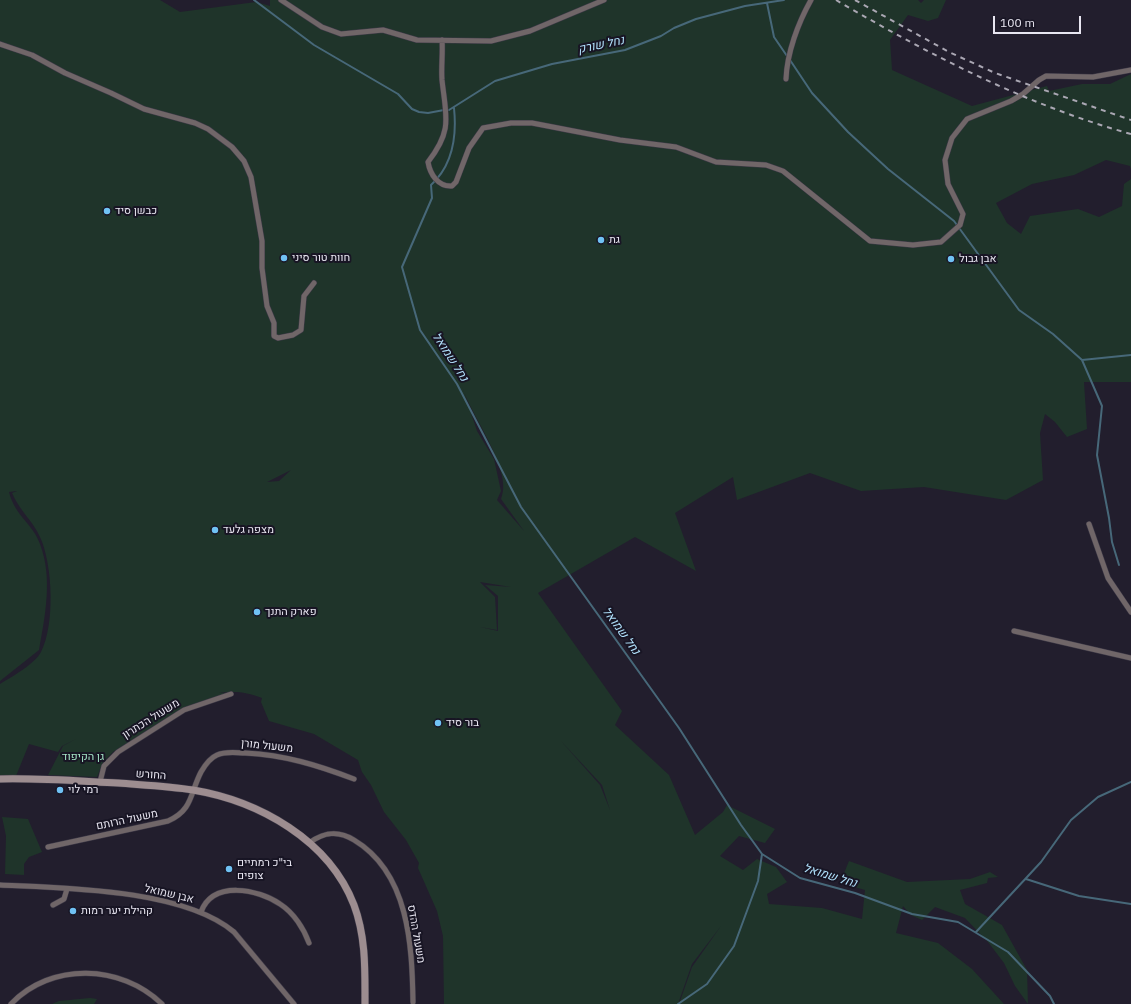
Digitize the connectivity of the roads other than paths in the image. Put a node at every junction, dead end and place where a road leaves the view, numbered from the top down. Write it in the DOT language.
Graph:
graph roads {
  1 [pos="281,0"];
  2 [pos="604,0"];
  3 [pos="810,0"];
  4 [pos="442,40"];
  5 [pos="0,44"];
  6 [pos="1131,70"];
  7 [pos="786,80"];
  8 [pos="314,283"];
  9 [pos="1089,524"];
  10 [pos="1131,612"];
  11 [pos="1014,631"];
  12 [pos="1131,658"];
  13 [pos="231,694"];
  14 [pos="0,779"];
  15 [pos="354,779"];
  16 [pos="100,782"];
  17 [pos="194,790"];
  18 [pos="309,842"];
  19 [pos="48,847"];
  20 [pos="0,885"];
  21 [pos="67,889"];
  22 [pos="54,906"];
  23 [pos="201,912"];
  24 [pos="309,943"];
  25 [pos="365,993"];
  26 [pos="413,1002"];
  27 [pos="11,1004"];
  28 [pos="162,1004"];
  29 [pos="294,1004"];
  30 [pos="362,1004"];
  31 [pos="365,1004"];
  1 -- 4 [label="street"];
  2 -- 4 [label="street"];
  3 -- 7 [label="street"];
  4 -- 6 [label="street"];
  5 -- 8 [label="street"];
  9 -- 10 [label="street"];
  11 -- 12 [label="street"];
  13 -- 16 [label="street, משעול הכתרון"];
  14 -- 16 [label="street, החורש"];
  15 -- 17 [label="street, משעול מורן"];
  16 -- 17 [label="street, החורש"];
  17 -- 18 [label="street, החורש"];
  17 -- 19 [label="street, משעול הרותם"];
  18 -- 25 [label="street, החורש"];
  18 -- 26 [label="street, משעול ההדס"];
  20 -- 21 [label="street, אבן שמואל"];
  21 -- 22 [label="street"];
  21 -- 23 [label="street, אבן שמואל"];
  23 -- 24 [label="street"];
  23 -- 29 [label="street, אבן שמואל"];
  25 -- 30 [label="street"];
  25 -- 31 [label="street"];
  27 -- 28 [label="street"];
}
